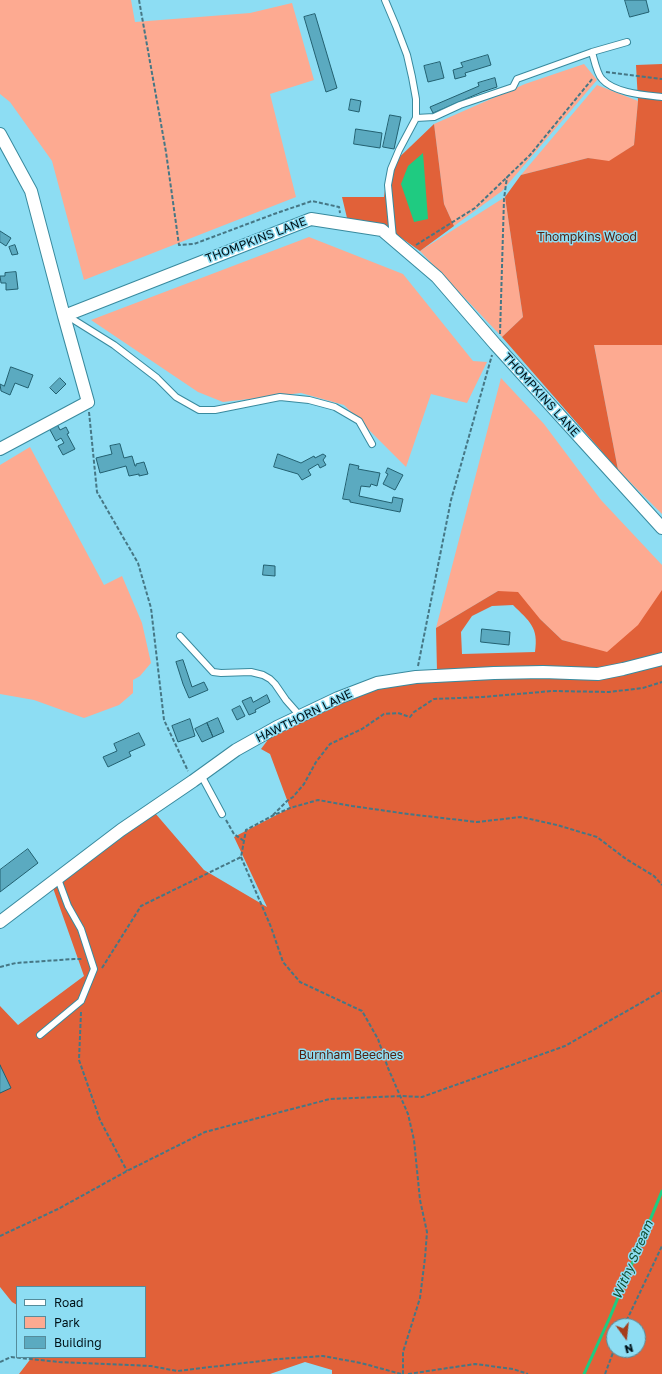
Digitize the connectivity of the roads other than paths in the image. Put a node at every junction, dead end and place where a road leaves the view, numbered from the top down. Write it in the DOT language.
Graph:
graph roads {
  1 [pos="384,0"];
  2 [pos="627,42"];
  3 [pos="592,52"];
  4 [pos="662,97"];
  5 [pos="416,118"];
  6 [pos="0,134"];
  7 [pos="394,240"];
  8 [pos="65,315"];
  9 [pos="372,444"];
  10 [pos="0,449"];
  11 [pos="662,528"];
  12 [pos="180,636"];
  13 [pos="662,659"];
  14 [pos="301,717"];
  15 [pos="197,778"];
  16 [pos="222,814"];
  17 [pos="58,878"];
  18 [pos="0,922"];
  19 [pos="40,1035"];
  1 -- 5 [label="lane"];
  2 -- 3 [label="lane"];
  3 -- 4 [label="lane"];
  3 -- 5 [label="lane"];
  5 -- 7 [label="lane"];
  6 -- 8 [label="street"];
  7 -- 8 [label="street, THOMPKINS LANE"];
  7 -- 11 [label="street, THOMPKINS LANE"];
  8 -- 9 [label="lane"];
  8 -- 10 [label="street"];
  12 -- 14 [label="lane"];
  13 -- 14 [label="street, HAWTHORN LANE"];
  14 -- 15 [label="street, HAWTHORN LANE"];
  15 -- 16 [label="lane"];
  15 -- 17 [label="street, HAWTHORN LANE"];
  17 -- 18 [label="street, HAWTHORN LANE"];
  17 -- 19 [label="lane"];
}
